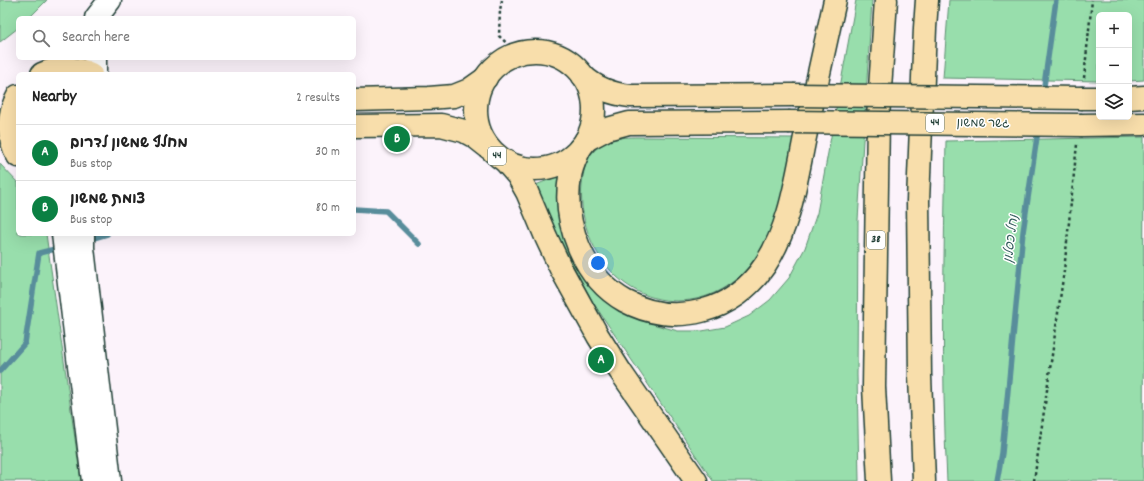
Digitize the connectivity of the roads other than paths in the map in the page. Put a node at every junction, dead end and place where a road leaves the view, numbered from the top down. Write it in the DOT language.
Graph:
graph roads {
  1 [pos="110,0"];
  2 [pos="835,0"];
  3 [pos="886,0"];
  4 [pos="927,0"];
  5 [pos="98,16"];
  6 [pos="105,16"];
  7 [pos="95,60"];
  8 [pos="48,68"];
  9 [pos="85,72"];
  10 [pos="95,72"];
  11 [pos="583,76"];
  12 [pos="486,78"];
  13 [pos="16,93"];
  14 [pos="1089,94"];
  15 [pos="1132,98"];
  16 [pos="1144,98"];
  17 [pos="16,100"];
  18 [pos="356,100"];
  19 [pos="0,101"];
  20 [pos="1144,124"];
  21 [pos="356,126"];
  22 [pos="583,144"];
  23 [pos="10,148"];
  24 [pos="497,155"];
  25 [pos="74,242"];
  26 [pos="93,481"];
  27 [pos="110,481"];
  28 [pos="696,481"];
  29 [pos="879,481"];
  30 [pos="924,481"];
  1 -- 5 [label="street"];
  1 -- 6 [label="street"];
  2 -- 22 [label="highway"];
  3 -- 29 [label="highway, 38"];
  4 -- 30 [label="highway"];
  7 -- 10 [label="street"];
  8 -- 9 [label="highway"];
  11 -- 12 [label="highway, 44"];
  11 -- 14 [label="highway, 44, bridge"];
  11 -- 22 [label="highway, 44"];
  12 -- 18 [label="highway, 44"];
  12 -- 24 [label="highway, 44"];
  13 -- 19 [label="highway"];
  15 -- 16 [label="highway"];
  17 -- 23 [label="highway"];
  20 -- 22 [label="highway, גשר שמשון / 44, bridge"];
  21 -- 24 [label="highway, 44"];
  22 -- 24 [label="highway, 44"];
  24 -- 28 [label="highway"];
  25 -- 26 [label="street"];
  25 -- 27 [label="street"];
}
